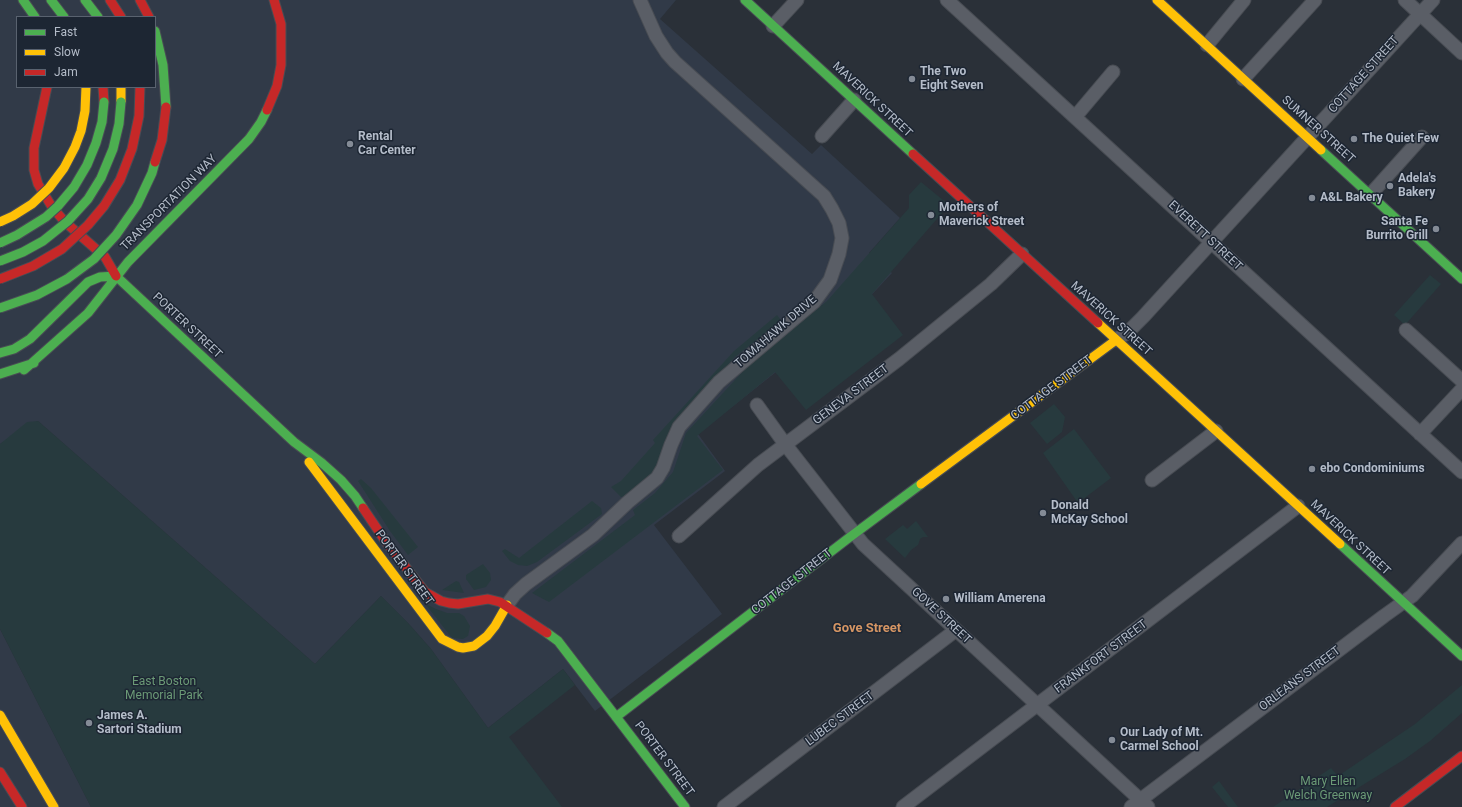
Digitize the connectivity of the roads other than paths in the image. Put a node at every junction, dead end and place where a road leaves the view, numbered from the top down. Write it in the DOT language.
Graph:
graph roads {
  1 [pos="23,0"];
  2 [pos="51,0"];
  3 [pos="86,0"];
  4 [pos="110,0"];
  5 [pos="140,0"];
  6 [pos="274,0"];
  7 [pos="640,0"];
  8 [pos="745,0"];
  9 [pos="797,0"];
  10 [pos="947,0"];
  11 [pos="1157,0"];
  12 [pos="1244,0"];
  13 [pos="1314,0"];
  14 [pos="1405,0"];
  15 [pos="1433,0"];
  16 [pos="1420,14"];
  17 [pos="34,16"];
  18 [pos="63,16"];
  19 [pos="97,16"];
  20 [pos="119,16"];
  21 [pos="148,16"];
  22 [pos="773,26"];
  23 [pos="156,35"];
  24 [pos="1207,45"];
  25 [pos="1462,53"];
  26 [pos="1113,72"];
  27 [pos="1243,79"];
  28 [pos="47,88"];
  29 [pos="86,88"];
  30 [pos="103,88"];
  31 [pos="120,88"];
  32 [pos="140,88"];
  33 [pos="854,100"];
  34 [pos="1075,117"];
  35 [pos="822,136"];
  36 [pos="1308,137"];
  37 [pos="1422,137"];
  38 [pos="1370,195"];
  39 [pos="0,222"];
  40 [pos="1212,242"];
  41 [pos="0,243"];
  42 [pos="1022,254"];
  43 [pos="0,261"];
  44 [pos="116,276"];
  45 [pos="1462,278"];
  46 [pos="0,279"];
  47 [pos="0,308"];
  48 [pos="1406,330"];
  49 [pos="1116,340"];
  50 [pos="0,353"];
  51 [pos="34,363"];
  52 [pos="0,374"];
  53 [pos="1462,381"];
  54 [pos="0,384"];
  55 [pos="1462,389"];
  56 [pos="757,405"];
  57 [pos="1216,431"];
  58 [pos="1420,434"];
  59 [pos="294,442"];
  60 [pos="785,444"];
  61 [pos="1462,472"];
  62 [pos="1152,480"];
  63 [pos="1298,506"];
  64 [pos="855,534"];
  65 [pos="679,536"];
  66 [pos="1462,543"];
  67 [pos="468,603"];
  68 [pos="1404,603"];
  69 [pos="507,605"];
  70 [pos="484,609"];
  71 [pos="490,621"];
  72 [pos="956,630"];
  73 [pos="487,636"];
  74 [pos="1462,656"];
  75 [pos="1037,705"];
  76 [pos="0,715"];
  77 [pos="616,717"];
  78 [pos="1462,756"];
  79 [pos="0,772"];
  80 [pos="1140,805"];
  81 [pos="22,807"];
  82 [pos="54,807"];
  83 [pos="686,807"];
  84 [pos="724,807"];
  85 [pos="903,807"];
  86 [pos="1395,807"];
  1 -- 17 [label="main road"];
  2 -- 18 [label="main road"];
  3 -- 19 [label="main road"];
  4 -- 20 [label="main road"];
  5 -- 21 [label="main road"];
  6 -- 44 [label="main road, TRANSPORTATION WAY"];
  7 -- 69 [label="street, TOMAHAWK DRIVE"];
  8 -- 22 [label="main road, MAVERICK STREET"];
  9 -- 22 [label="street"];
  10 -- 34 [label="street, EVERETT STREET"];
  11 -- 24 [label="main road, SUMNER STREET"];
  12 -- 24 [label="street"];
  13 -- 27 [label="street"];
  14 -- 16 [label="street"];
  15 -- 16 [label="street, COTTAGE STREET"];
  16 -- 25 [label="street"];
  16 -- 36 [label="street, COTTAGE STREET"];
  22 -- 33 [label="main road, MAVERICK STREET"];
  23 -- 47 [label="main road, bridge"];
  24 -- 27 [label="main road, SUMNER STREET"];
  26 -- 34 [label="street"];
  27 -- 36 [label="main road, SUMNER STREET"];
  28 -- 44 [label="main road, PORTER STREET"];
  29 -- 39 [label="main road, bridge"];
  30 -- 41 [label="main road, bridge"];
  31 -- 43 [label="main road, bridge"];
  32 -- 46 [label="main road, bridge"];
  33 -- 35 [label="street"];
  33 -- 42 [label="main road, MAVERICK STREET"];
  34 -- 40 [label="street, EVERETT STREET"];
  36 -- 38 [label="main road, SUMNER STREET"];
  36 -- 40 [label="street, COTTAGE STREET"];
  37 -- 38 [label="street"];
  38 -- 45 [label="main road, SUMNER STREET"];
  40 -- 49 [label="street, COTTAGE STREET"];
  40 -- 58 [label="street, EVERETT STREET"];
  42 -- 49 [label="main road, MAVERICK STREET"];
  42 -- 60 [label="street, GENEVA STREET"];
  44 -- 50 [label="main road"];
  44 -- 51 [label="main road, TRANSPORTATION WAY"];
  44 -- 59 [label="main road, PORTER STREET"];
  48 -- 53 [label="street"];
  49 -- 57 [label="main road, MAVERICK STREET"];
  49 -- 64 [label="main road, COTTAGE STREET"];
  51 -- 52 [label="main road"];
  51 -- 54 [label="main road, TRANSPORTATION WAY"];
  55 -- 58 [label="street"];
  56 -- 60 [label="street, GOVE STREET"];
  57 -- 62 [label="street"];
  57 -- 63 [label="main road, MAVERICK STREET"];
  58 -- 61 [label="street, EVERETT STREET"];
  59 -- 67 [label="main road, PORTER STREET"];
  59 -- 73 [label="main road, PORTER STREET"];
  60 -- 64 [label="street, GOVE STREET"];
  60 -- 65 [label="street, GENEVA STREET"];
  63 -- 68 [label="main road, MAVERICK STREET"];
  63 -- 75 [label="street, FRANKFORT STREET"];
  64 -- 72 [label="street, GOVE STREET"];
  64 -- 77 [label="main road, COTTAGE STREET"];
  66 -- 68 [label="street, ORLEANS STREET"];
  67 -- 69 [label="main road, PORTER STREET"];
  67 -- 70 [label="main road"];
  68 -- 74 [label="main road, MAVERICK STREET"];
  68 -- 80 [label="street, ORLEANS STREET"];
  69 -- 73 [label="main road, PORTER STREET"];
  69 -- 77 [label="main road, PORTER STREET"];
  71 -- 73 [label="main road"];
  72 -- 75 [label="street, GOVE STREET"];
  72 -- 84 [label="street, LUBEC STREET"];
  75 -- 80 [label="street, GOVE STREET"];
  75 -- 85 [label="street, FRANKFORT STREET"];
  76 -- 82 [label="main road"];
  77 -- 83 [label="main road, PORTER STREET"];
  78 -- 86 [label="main road"];
  79 -- 81 [label="main road"];
}
